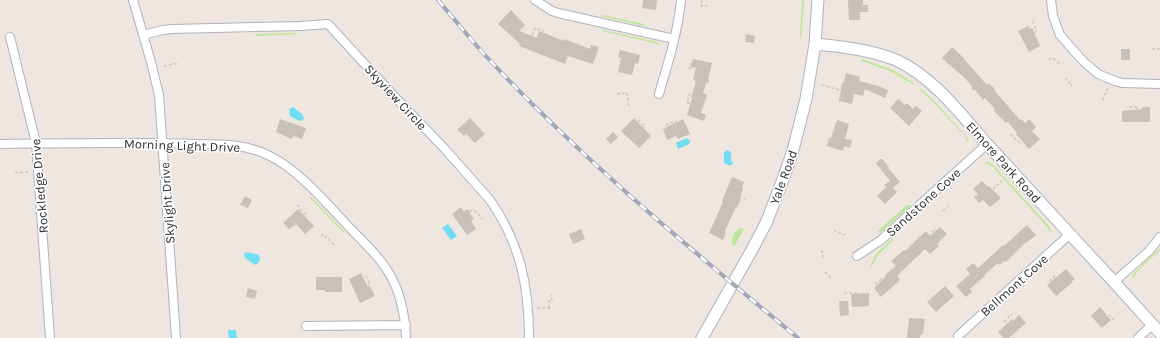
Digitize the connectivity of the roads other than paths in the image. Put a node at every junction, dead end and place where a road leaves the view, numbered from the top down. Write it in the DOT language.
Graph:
graph roads {
  1 [pos="132,0"];
  2 [pos="535,0"];
  3 [pos="681,0"];
  4 [pos="818,0"];
  5 [pos="1051,0"];
  6 [pos="143,35"];
  7 [pos="10,37"];
  8 [pos="674,39"];
  9 [pos="815,44"];
  10 [pos="1160,84"];
  11 [pos="659,94"];
  12 [pos="36,143"];
  13 [pos="162,143"];
  14 [pos="0,144"];
  15 [pos="987,144"];
  16 [pos="1070,234"];
  17 [pos="1160,237"];
  18 [pos="857,256"];
  19 [pos="1114,282"];
  20 [pos="1152,324"];
  21 [pos="406,325"];
  22 [pos="306,326"];
  23 [pos="1160,333"];
  24 [pos="958,336"];
  25 [pos="50,338"];
  26 [pos="176,338"];
  27 [pos="406,338"];
  28 [pos="529,338"];
  29 [pos="702,338"];
  30 [pos="1138,338"];
  1 -- 6 [label="street, Skylight Drive"];
  2 -- 8 [label="street"];
  3 -- 8 [label="street"];
  4 -- 9 [label="street, Yale Road"];
  5 -- 10 [label="street"];
  6 -- 13 [label="street, Skylight Drive"];
  6 -- 28 [label="street, Skyview Circle"];
  7 -- 12 [label="street, Rockledge Drive"];
  8 -- 11 [label="street"];
  9 -- 15 [label="street, Elmore Park Road"];
  9 -- 29 [label="street, Yale Road"];
  12 -- 13 [label="street, Morning Light Drive"];
  12 -- 14 [label="street, Morning Light Drive"];
  12 -- 25 [label="street, Rockledge Drive"];
  13 -- 21 [label="street, Morning Light Drive"];
  13 -- 26 [label="street, Skylight Drive"];
  15 -- 16 [label="street, Elmore Park Road"];
  15 -- 18 [label="street, Sandstone Cove"];
  16 -- 19 [label="street, Elmore Park Road"];
  16 -- 24 [label="street, Bellmont Cove"];
  17 -- 19 [label="street"];
  19 -- 20 [label="street, Elmore Park Road"];
  20 -- 23 [label="street, Elmore Park Road"];
  20 -- 30 [label="street"];
  21 -- 22 [label="street"];
  21 -- 27 [label="street, Morning Light Drive"];
}
